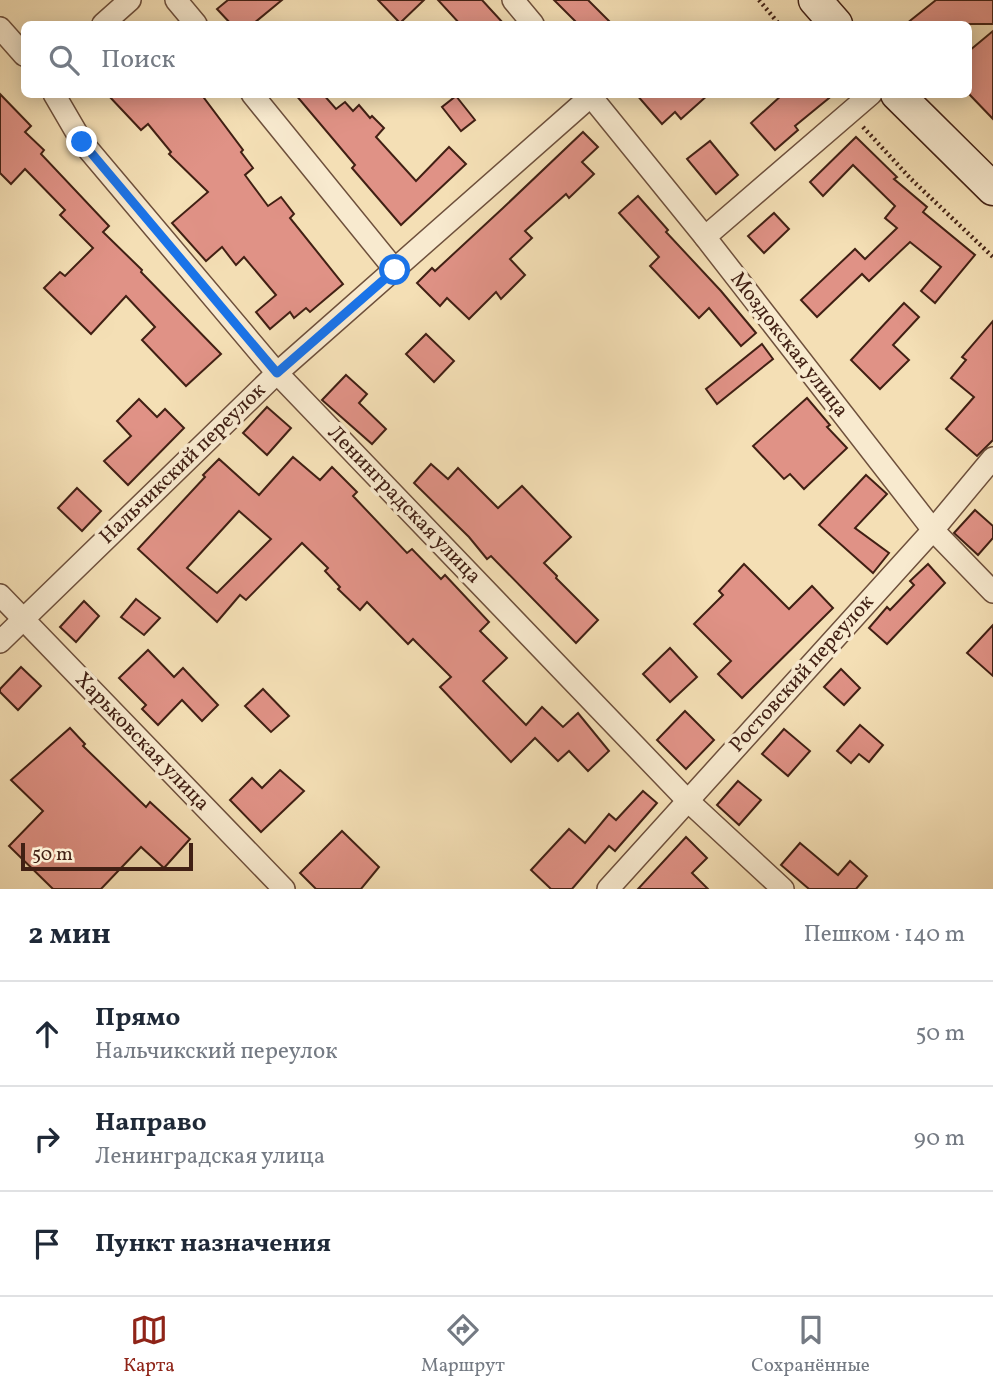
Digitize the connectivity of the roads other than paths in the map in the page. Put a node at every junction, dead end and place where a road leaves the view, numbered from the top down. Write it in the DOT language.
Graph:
graph roads {
  1 [pos="130,0"];
  2 [pos="176,0"];
  3 [pos="513,0"];
  4 [pos="815,0"];
  5 [pos="106,21"];
  6 [pos="194,21"];
  7 [pos="530,21"];
  8 [pos="833,21"];
  9 [pos="0,28"];
  10 [pos="21,52"];
  11 [pos="56,98"];
  12 [pos="256,98"];
  13 [pos="587,98"];
  14 [pos="592,98"];
  15 [pos="867,98"];
  16 [pos="901,98"];
  17 [pos="993,189"];
  18 [pos="705,237"];
  19 [pos="395,270"];
  20 [pos="277,373"];
  21 [pos="993,458"];
  22 [pos="933,530"];
  23 [pos="993,592"];
  24 [pos="0,595"];
  25 [pos="23,618"];
  26 [pos="0,642"];
  27 [pos="687,800"];
  28 [pos="284,889"];
  29 [pos="608,889"];
  30 [pos="783,889"];
  1 -- 5 [label="street"];
  2 -- 6 [label="street"];
  3 -- 7 [label="street"];
  4 -- 8 [label="main road"];
  9 -- 10 [label="street"];
  11 -- 20 [label="street, Ленинградская улица"];
  12 -- 19 [label="street"];
  13 -- 19 [label="street, Нальчикский переулок"];
  14 -- 18 [label="street, Моздокская улица"];
  15 -- 18 [label="street"];
  16 -- 17 [label="main road"];
  18 -- 22 [label="street, Моздокская улица"];
  19 -- 20 [label="street, Нальчикский переулок"];
  20 -- 25 [label="street, Нальчикский переулок"];
  20 -- 27 [label="street, Ленинградская улица"];
  21 -- 22 [label="street, Ростовский переулок"];
  22 -- 23 [label="street, Моздокская улица"];
  22 -- 27 [label="street, Ростовский переулок"];
  24 -- 25 [label="street, Харьковская улица"];
  25 -- 26 [label="street, Нальчикский переулок"];
  25 -- 28 [label="street, Харьковская улица"];
  27 -- 29 [label="street, Ростовский переулок"];
  27 -- 30 [label="street, Ленинградская улица"];
}
